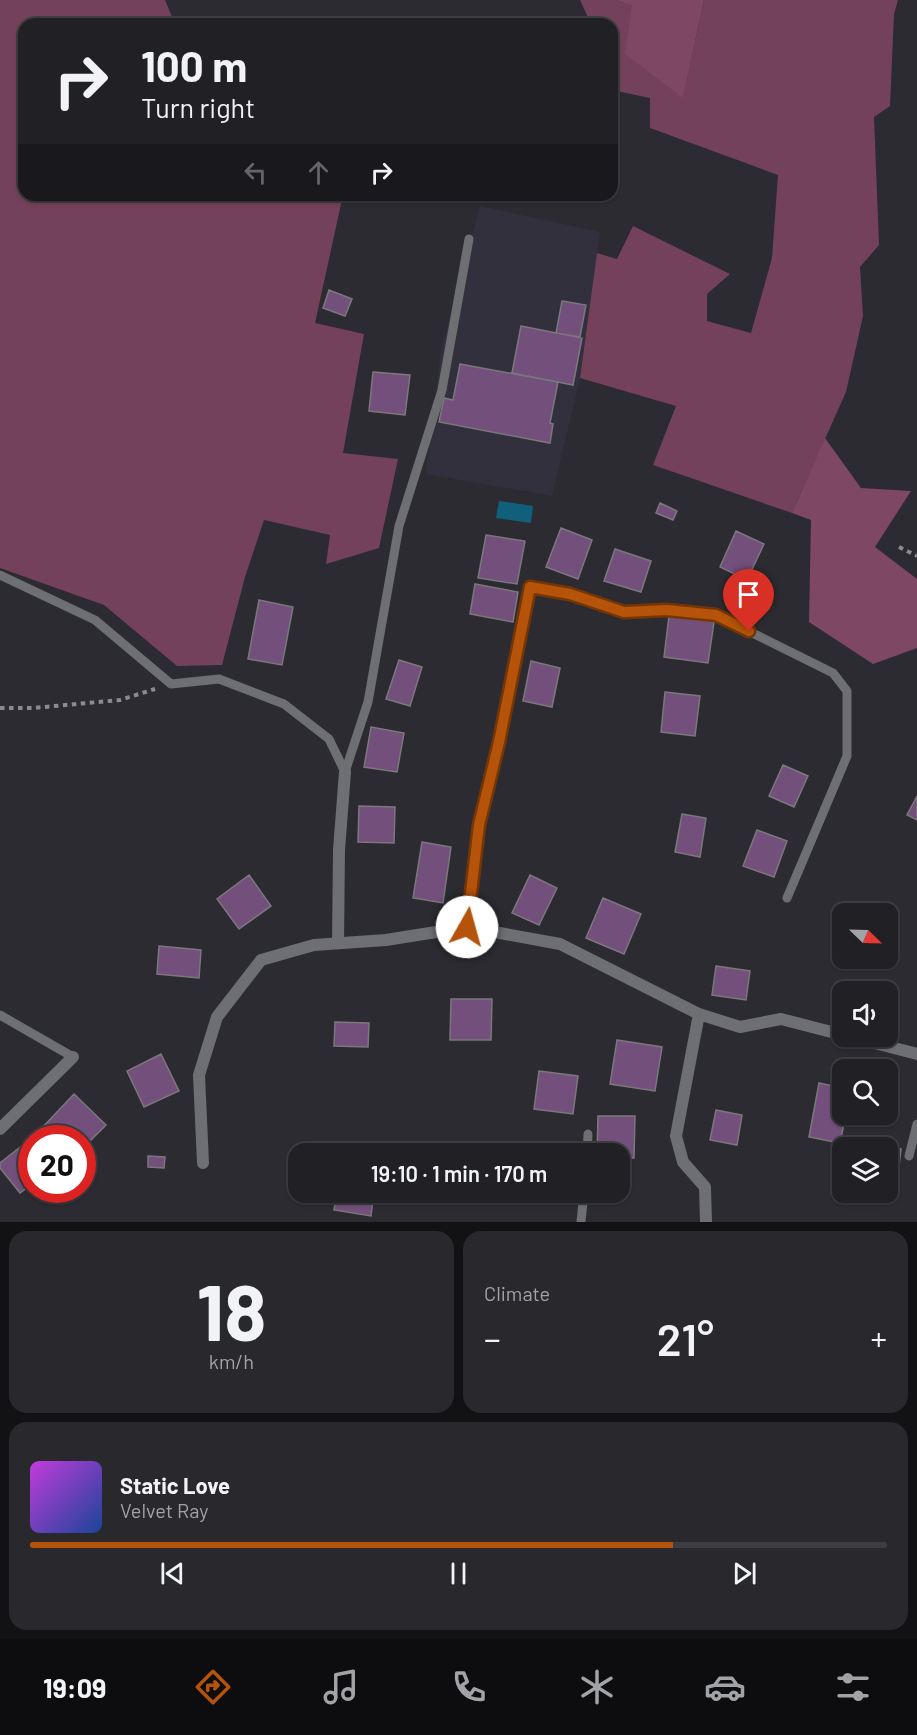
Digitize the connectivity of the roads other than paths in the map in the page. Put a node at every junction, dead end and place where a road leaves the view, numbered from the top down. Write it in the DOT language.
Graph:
graph roads {
  1 [pos="469,239"];
  2 [pos="0,575"];
  3 [pos="345,772"];
  4 [pos="787,898"];
  5 [pos="467,927"];
  6 [pos="338,943"];
  7 [pos="699,1014"];
  8 [pos="0,1015"];
  9 [pos="832,1032"];
  10 [pos="890,1047"];
  11 [pos="917,1054"];
  12 [pos="73,1057"];
  13 [pos="917,1124"];
  14 [pos="0,1129"];
  15 [pos="588,1134"];
  16 [pos="588,1143"];
  17 [pos="909,1156"];
  18 [pos="203,1163"];
  19 [pos="583,1203"];
  20 [pos="581,1222"];
  21 [pos="706,1222"];
  1 -- 3 [label="lane"];
  2 -- 3 [label="lane"];
  3 -- 6 [label="street"];
  4 -- 5 [label="lane"];
  5 -- 6 [label="street"];
  5 -- 7 [label="street"];
  6 -- 18 [label="street"];
  7 -- 9 [label="street"];
  7 -- 21 [label="street"];
  8 -- 12 [label="lane"];
  10 -- 11 [label="street"];
  12 -- 14 [label="street"];
  13 -- 17 [label="lane"];
  15 -- 16 [label="lane"];
  19 -- 20 [label="lane"];
}
